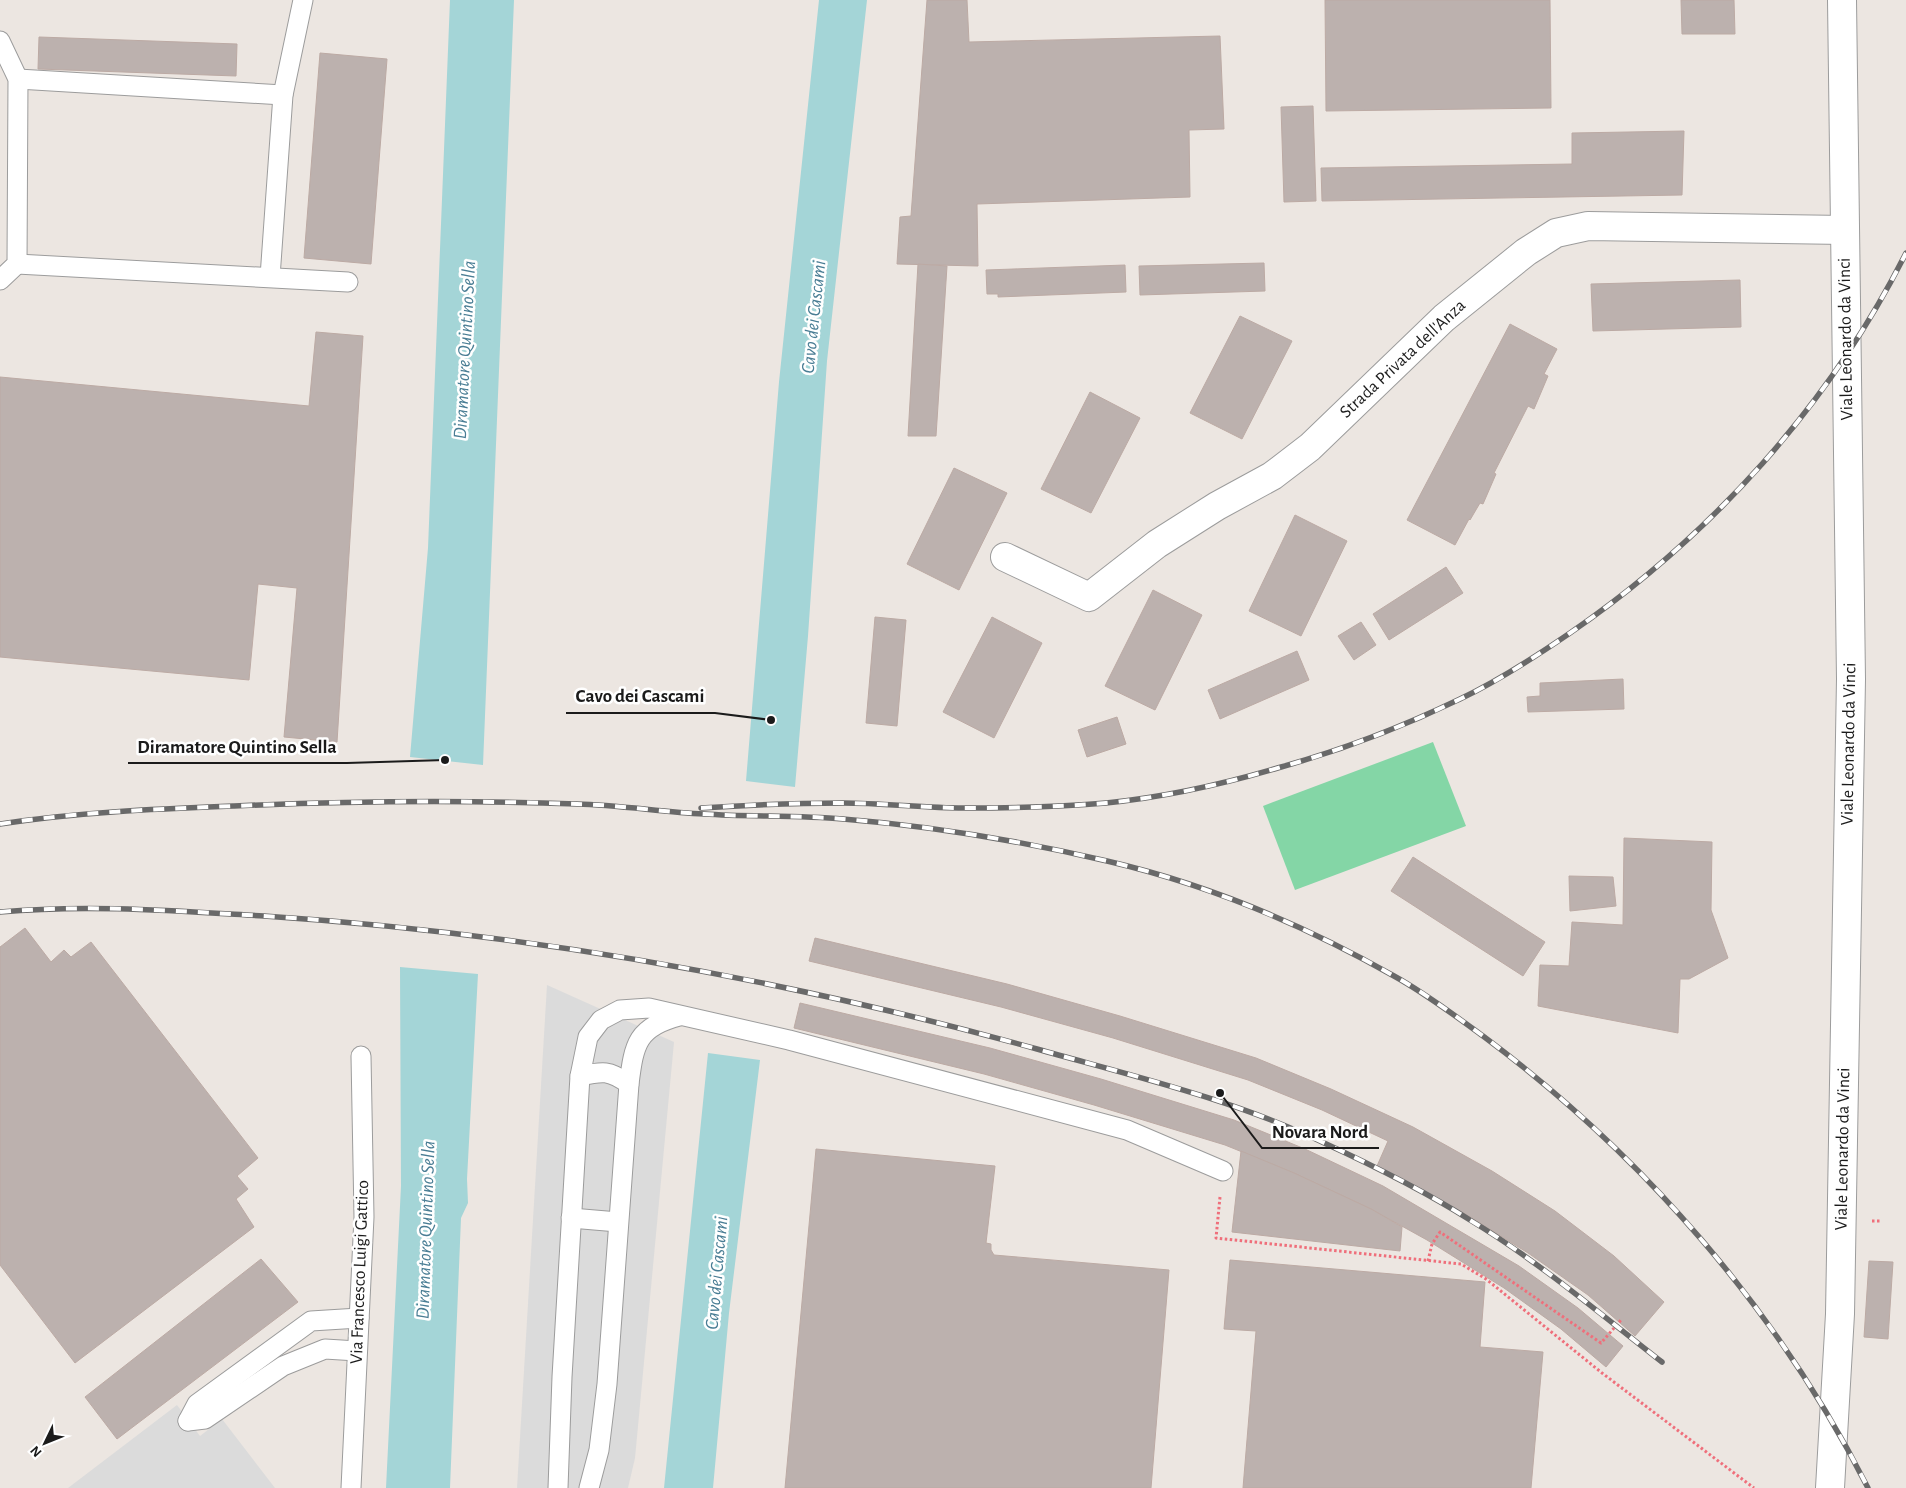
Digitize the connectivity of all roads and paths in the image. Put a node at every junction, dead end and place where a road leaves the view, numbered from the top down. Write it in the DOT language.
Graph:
graph roads {
  1 [pos="303,0"];
  2 [pos="1842,0"];
  3 [pos="0,41"];
  4 [pos="18,79"];
  5 [pos="283,94"];
  6 [pos="1845,230"];
  7 [pos="18,264"];
  8 [pos="270,277"];
  9 [pos="0,280"];
  10 [pos="348,282"];
  11 [pos="1005,556"];
  12 [pos="681,1016"];
  13 [pos="361,1056"];
  14 [pos="580,1076"];
  15 [pos="629,1084"];
  16 [pos="1223,1171"];
  17 [pos="571,1218"];
  18 [pos="618,1222"];
  19 [pos="1428,1261"];
  20 [pos="359,1318"];
  21 [pos="1621,1320"];
  22 [pos="357,1352"];
  23 [pos="351,1488"];
  24 [pos="558,1488"];
  25 [pos="589,1488"];
  26 [pos="1754,1488"];
  27 [pos="1830,1488"];
  1 -- 5 [label="lane"];
  2 -- 6 [label="street, Viale Leonardo da Vinci"];
  3 -- 4 [label="lane"];
  4 -- 5 [label="lane"];
  4 -- 7 [label="lane"];
  5 -- 8 [label="lane"];
  6 -- 11 [label="street, Strada Privata dell'Anza"];
  6 -- 27 [label="street, Viale Leonardo da Vinci"];
  7 -- 8 [label="lane"];
  7 -- 9 [label="lane"];
  8 -- 10 [label="lane"];
  12 -- 14 [label="lane"];
  12 -- 15 [label="lane"];
  12 -- 16 [label="lane"];
  13 -- 20 [label="lane, Via Francesco Luigi Gattico"];
  14 -- 15 [label="lane"];
  14 -- 17 [label="lane"];
  15 -- 18 [label="lane"];
  16 -- 19 [label="path"];
  17 -- 18 [label="lane"];
  17 -- 24 [label="lane"];
  18 -- 25 [label="lane"];
  19 -- 21 [label="path"];
  19 -- 26 [label="path"];
  20 -- 22 [label="lane, Via Francesco Luigi Gattico"];
  20 -- 22 [label="lane"];
  22 -- 23 [label="lane, Via Francesco Luigi Gattico"];
}
